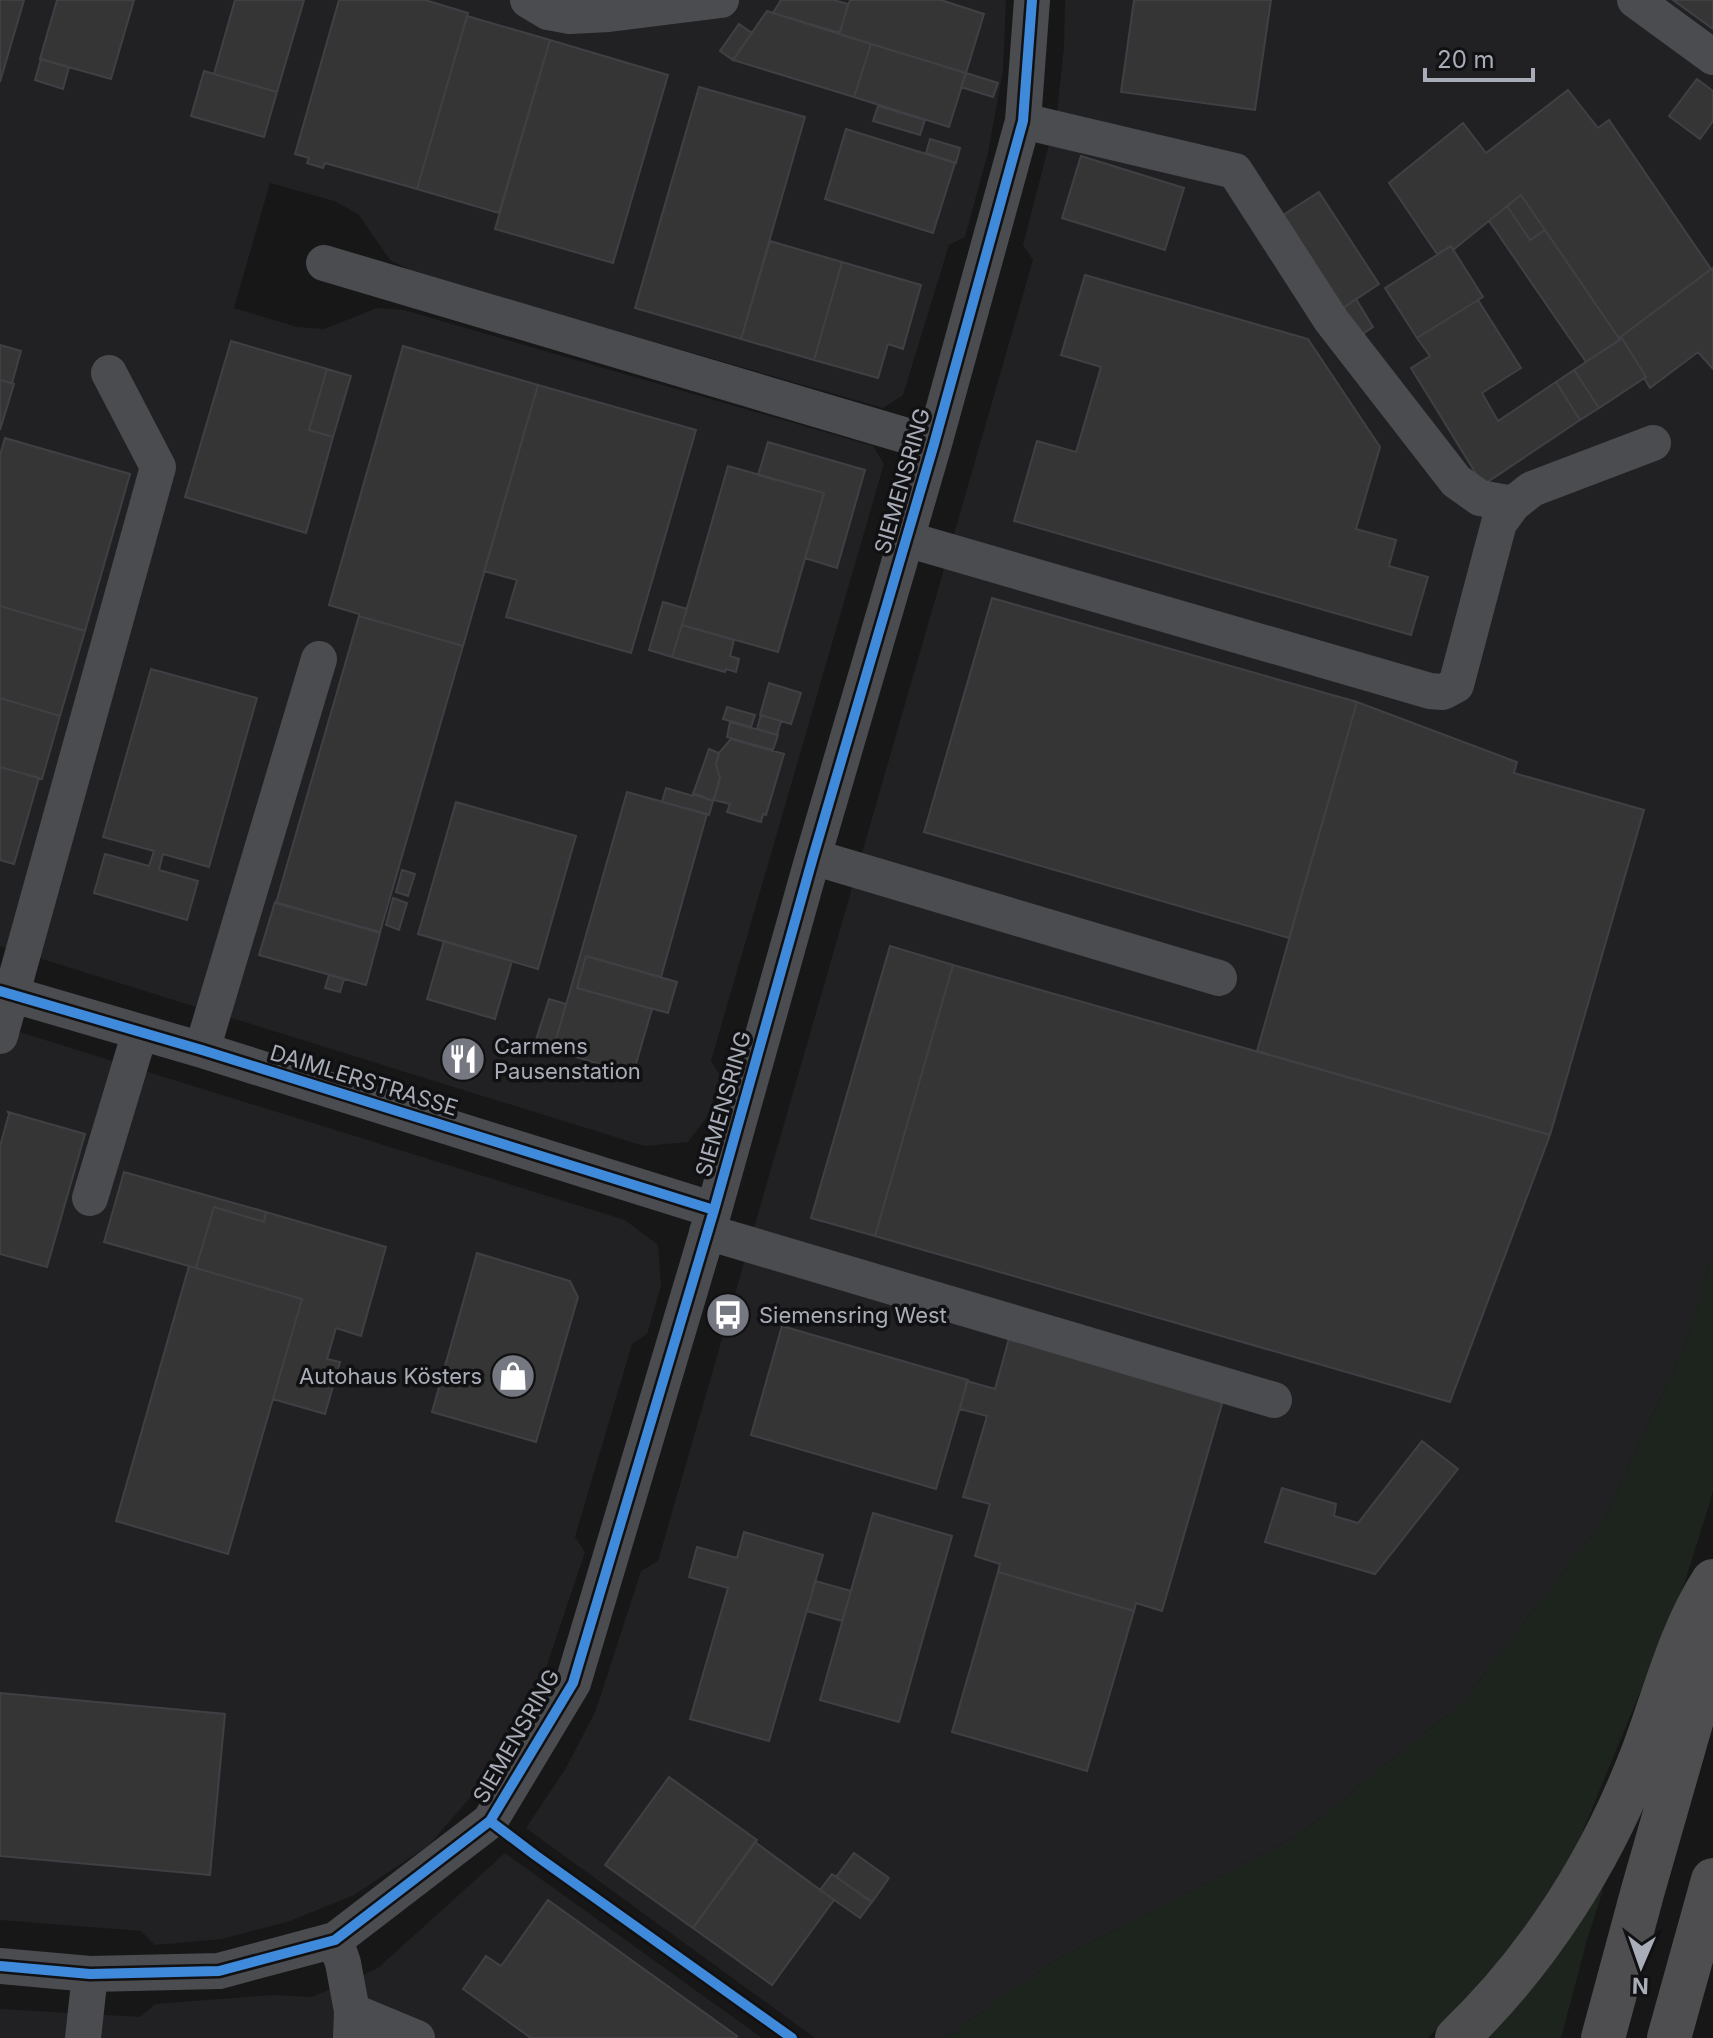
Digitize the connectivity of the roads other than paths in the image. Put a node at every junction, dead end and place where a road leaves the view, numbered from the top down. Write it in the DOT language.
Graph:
graph roads {
  1 [pos="528,0"];
  2 [pos="721,0"];
  3 [pos="1032,0"];
  4 [pos="1635,0"];
  5 [pos="1713,57"];
  6 [pos="1023,121"];
  7 [pos="324,263"];
  8 [pos="109,373"];
  9 [pos="1653,443"];
  10 [pos="934,444"];
  11 [pos="1513,504"];
  12 [pos="906,539"];
  13 [pos="319,659"];
  14 [pos="813,857"];
  15 [pos="1219,978"];
  16 [pos="6,993"];
  17 [pos="140,1032"];
  18 [pos="0,1036"];
  19 [pos="202,1050"];
  20 [pos="90,1198"];
  21 [pos="711,1221"];
  22 [pos="1274,1400"];
  23 [pos="1713,1581"];
  24 [pos="1713,1646"];
  25 [pos="1713,1880"];
  26 [pos="335,1940"];
  27 [pos="0,1966"];
  28 [pos="90,1974"];
  29 [pos="1713,1984"];
  30 [pos="352,2024"];
  31 [pos="83,2038"];
  32 [pos="417,2038"];
  33 [pos="1457,2038"];
  34 [pos="1603,2038"];
  35 [pos="1669,2038"];
  36 [pos="1698,2038"];
  1 -- 2 [label="street"];
  3 -- 6 [label="street, SIEMENSRING"];
  4 -- 5 [label="street"];
  6 -- 10 [label="street, SIEMENSRING"];
  6 -- 11 [label="street"];
  7 -- 10 [label="street, SIEMENSRING"];
  8 -- 16 [label="street"];
  9 -- 11 [label="street"];
  10 -- 12 [label="street, SIEMENSRING"];
  11 -- 12 [label="street"];
  12 -- 14 [label="street, SIEMENSRING"];
  13 -- 19 [label="street"];
  14 -- 15 [label="street"];
  14 -- 21 [label="street, SIEMENSRING"];
  16 -- 17 [label="street, DAIMLERSTRASSE"];
  16 -- 18 [label="street"];
  17 -- 19 [label="street, DAIMLERSTRASSE"];
  17 -- 20 [label="street"];
  19 -- 21 [label="street, DAIMLERSTRASSE"];
  21 -- 22 [label="street, DAIMLERSTRASSE"];
  21 -- 26 [label="street, SIEMENSRING"];
  23 -- 33 [label="highway"];
  24 -- 34 [label="highway"];
  25 -- 35 [label="highway"];
  26 -- 28 [label="street, SIEMENSRING"];
  26 -- 30 [label="street"];
  27 -- 28 [label="street, SIEMENSRING"];
  28 -- 31 [label="street"];
  29 -- 36 [label="highway"];
  30 -- 32 [label="street"];
}
